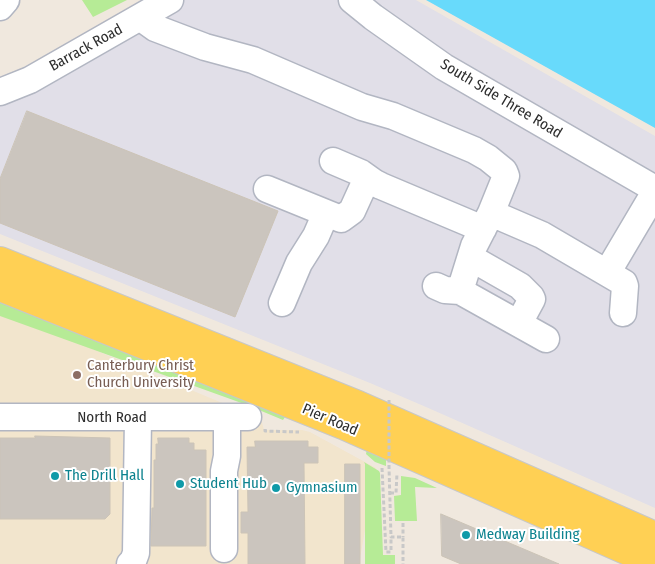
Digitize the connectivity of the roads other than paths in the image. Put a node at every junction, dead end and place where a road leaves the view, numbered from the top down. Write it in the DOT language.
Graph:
graph roads {
  1 [pos="6,0"];
  2 [pos="170,0"];
  3 [pos="352,0"];
  4 [pos="0,7"];
  5 [pos="144,16"];
  6 [pos="0,92"];
  7 [pos="333,161"];
  8 [pos="370,180"];
  9 [pos="267,189"];
  10 [pos="655,190"];
  11 [pos="326,213"];
  12 [pos="487,221"];
  13 [pos="470,258"];
  14 [pos="0,261"];
  15 [pos="607,273"];
  16 [pos="0,287"];
  17 [pos="282,303"];
  18 [pos="623,313"];
  19 [pos="518,323"];
  20 [pos="546,339"];
  21 [pos="0,417"];
  22 [pos="138,418"];
  23 [pos="655,536"];
  24 [pos="224,549"];
  25 [pos="655,563"];
  26 [pos="130,564"];
  1 -- 4 [label="street"];
  2 -- 5 [label="street, Barrack Road"];
  3 -- 10 [label="street, South Side Three Road"];
  5 -- 6 [label="street, Barrack Road"];
  5 -- 12 [label="street"];
  7 -- 8 [label="street"];
  8 -- 11 [label="street"];
  8 -- 12 [label="street"];
  9 -- 11 [label="street"];
  10 -- 15 [label="street"];
  11 -- 17 [label="street"];
  12 -- 13 [label="street"];
  12 -- 15 [label="street"];
  13 -- 19 [label="street"];
  13 -- 19 [label="street"];
  14 -- 23 [label="main road, Pier Road"];
  15 -- 18 [label="street"];
  16 -- 25 [label="main road, Pier Road"];
  19 -- 20 [label="street"];
  21 -- 22 [label="street, North Road"];
  22 -- 24 [label="street, North Road"];
  22 -- 26 [label="street"];
}
